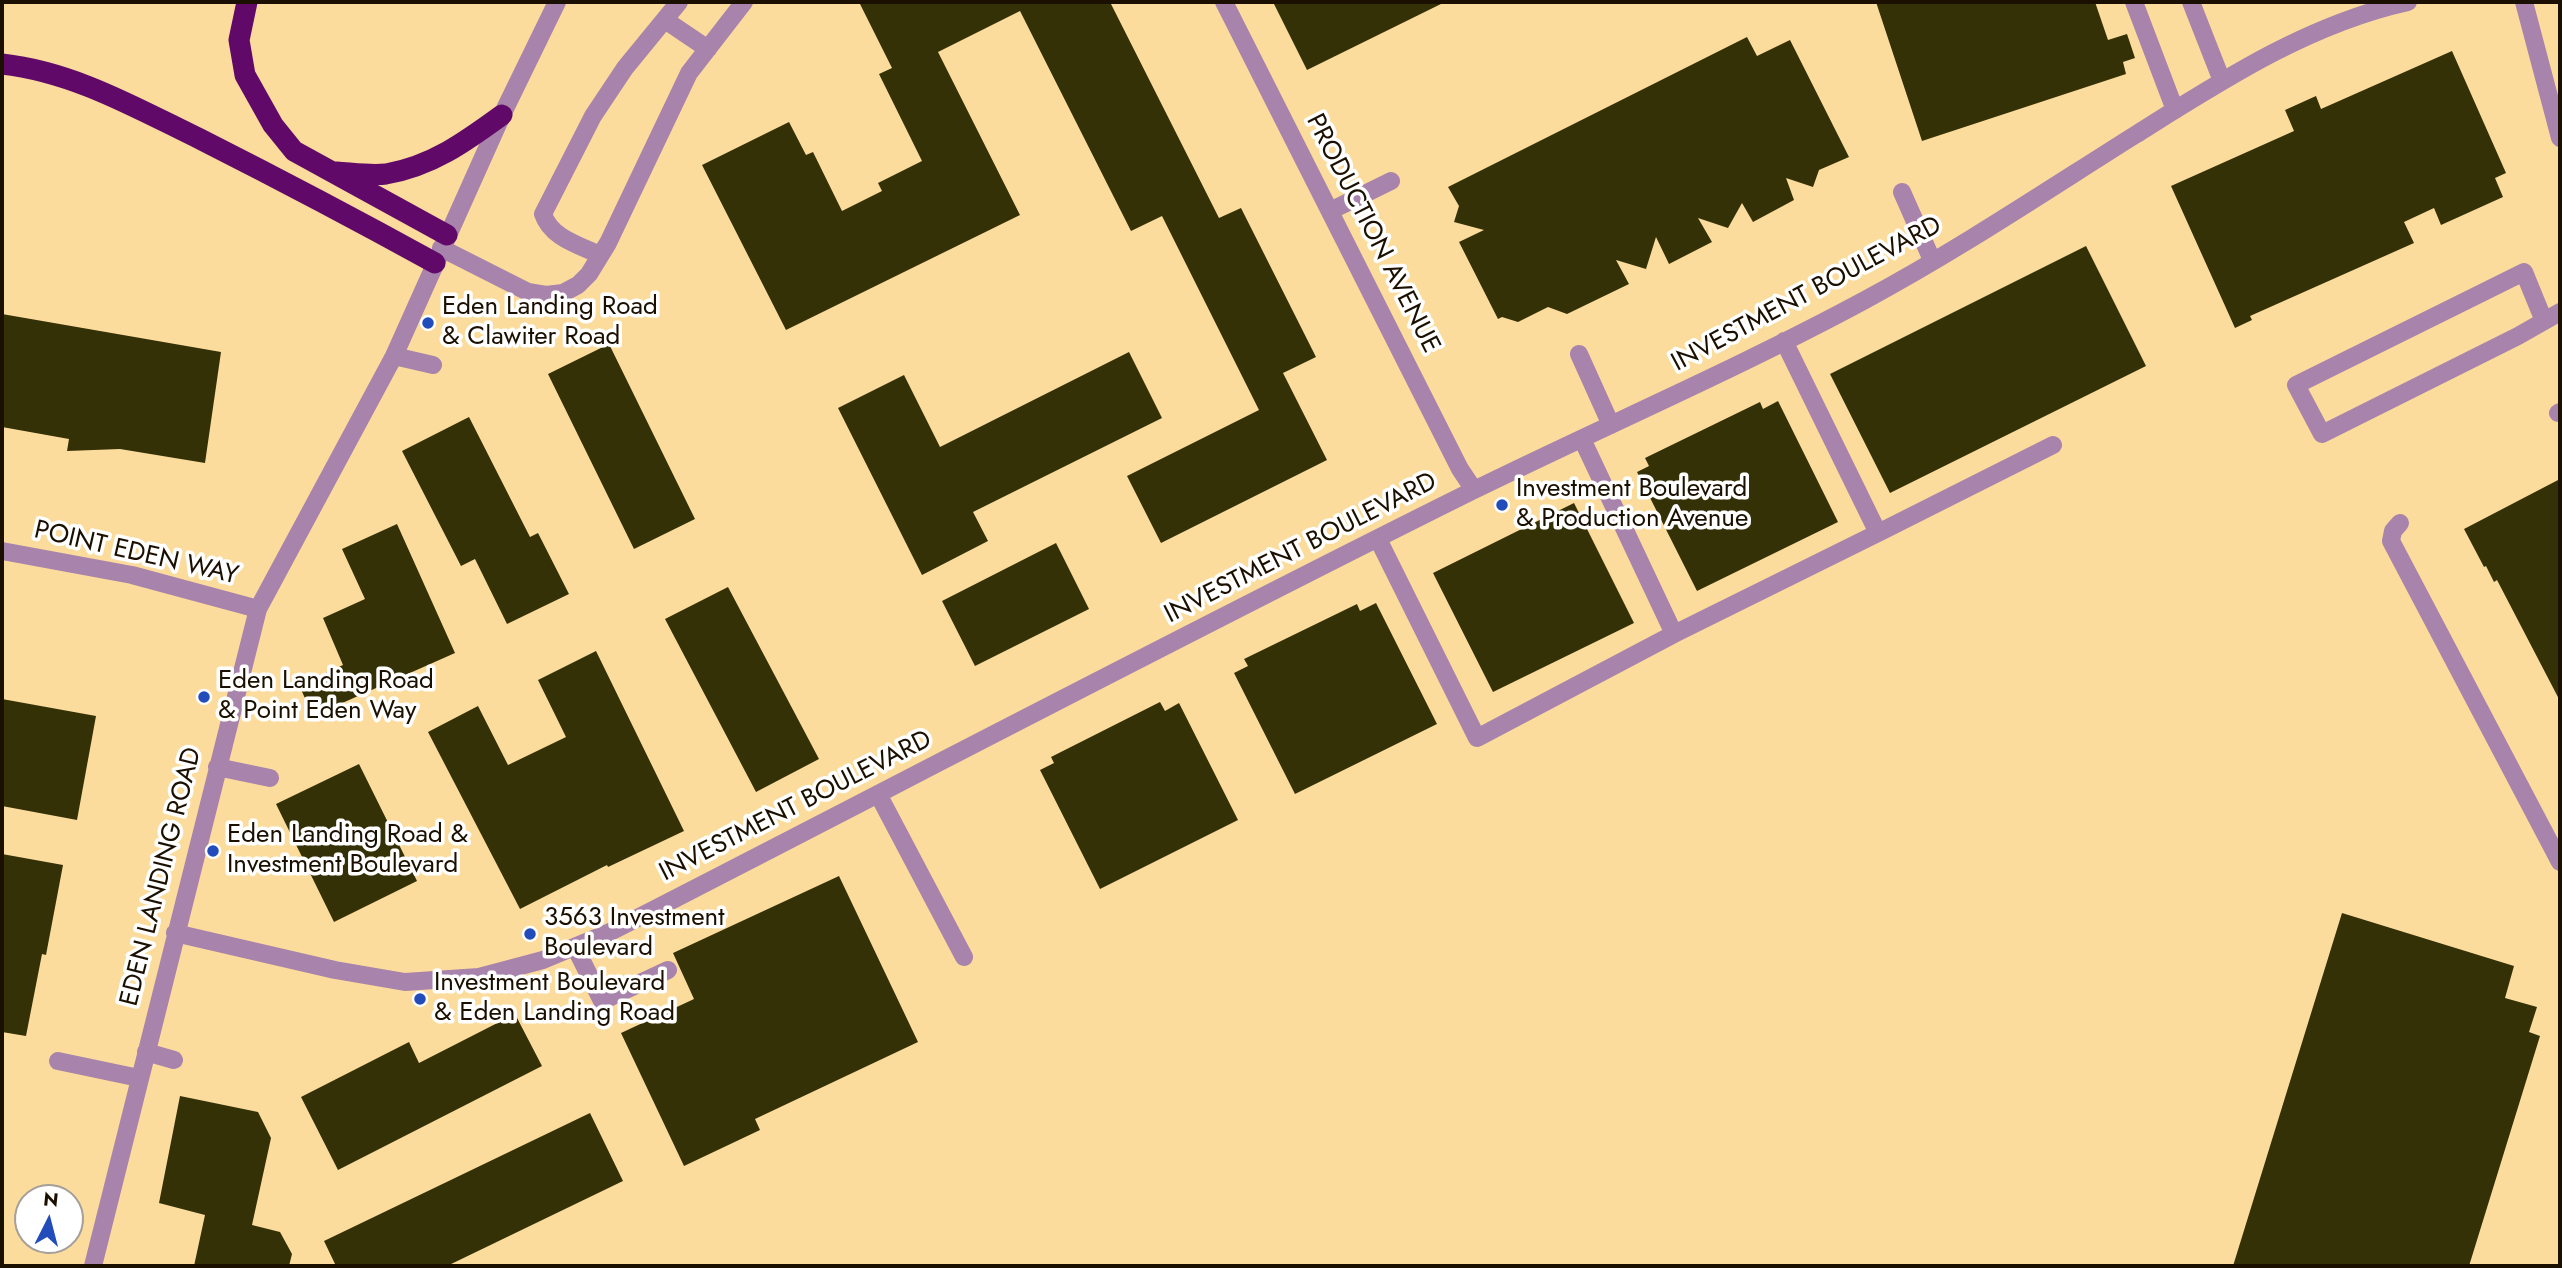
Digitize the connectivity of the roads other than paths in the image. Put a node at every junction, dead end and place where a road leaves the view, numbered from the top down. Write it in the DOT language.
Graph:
graph roads {
  1 [pos="247,2"];
  2 [pos="557,2"];
  3 [pos="679,2"];
  4 [pos="744,2"];
  5 [pos="1224,2"];
  6 [pos="2134,2"];
  7 [pos="2191,2"];
  8 [pos="2408,2"];
  9 [pos="2524,2"];
  10 [pos="665,20"];
  11 [pos="708,48"];
  12 [pos="2,64"];
  13 [pos="2222,81"];
  14 [pos="2175,110"];
  15 [pos="502,115"];
  16 [pos="2560,138"];
  17 [pos="331,172"];
  18 [pos="1391,181"];
  19 [pos="1902,192"];
  20 [pos="1330,211"];
  21 [pos="441,249"];
  22 [pos="600,255"];
  23 [pos="1932,260"];
  24 [pos="2560,312"];
  25 [pos="2544,321"];
  26 [pos="1784,341"];
  27 [pos="1579,354"];
  28 [pos="394,356"];
  29 [pos="433,365"];
  30 [pos="1611,425"];
  31 [pos="1583,439"];
  32 [pos="2053,445"];
  33 [pos="1474,490"];
  34 [pos="2400,523"];
  35 [pos="1878,533"];
  36 [pos="1378,539"];
  37 [pos="2,551"];
  38 [pos="258,609"];
  39 [pos="1674,634"];
  40 [pos="217,767"];
  41 [pos="270,778"];
  42 [pos="878,794"];
  43 [pos="2560,862"];
  44 [pos="175,933"];
  45 [pos="575,947"];
  46 [pos="964,957"];
  47 [pos="668,970"];
  48 [pos="146,1052"];
  49 [pos="174,1060"];
  50 [pos="58,1061"];
  51 [pos="139,1078"];
  52 [pos="93,1266"];
  1 -- 17 [label="highway"];
  2 -- 15 [label="street, EDEN LANDING ROAD"];
  3 -- 10 [label="street"];
  4 -- 11 [label="street"];
  5 -- 20 [label="street, PRODUCTION AVENUE"];
  6 -- 14 [label="street"];
  7 -- 13 [label="street"];
  8 -- 13 [label="street, INVESTMENT BOULEVARD"];
  9 -- 16 [label="street"];
  10 -- 11 [label="street"];
  10 -- 22 [label="street"];
  11 -- 22 [label="street"];
  12 -- 21 [label="highway"];
  13 -- 14 [label="street, INVESTMENT BOULEVARD"];
  14 -- 23 [label="street, INVESTMENT BOULEVARD"];
  15 -- 17 [label="highway"];
  15 -- 21 [label="street, EDEN LANDING ROAD"];
  17 -- 21 [label="highway"];
  18 -- 20 [label="street"];
  19 -- 23 [label="street"];
  20 -- 33 [label="street, PRODUCTION AVENUE"];
  21 -- 22 [label="street"];
  21 -- 28 [label="street, EDEN LANDING ROAD"];
  23 -- 26 [label="street, INVESTMENT BOULEVARD"];
  24 -- 25 [label="street"];
  25 -- 25 [label="street"];
  26 -- 30 [label="street, INVESTMENT BOULEVARD"];
  26 -- 35 [label="street"];
  27 -- 30 [label="street"];
  28 -- 29 [label="street"];
  28 -- 38 [label="street, EDEN LANDING ROAD"];
  30 -- 31 [label="street, INVESTMENT BOULEVARD"];
  31 -- 33 [label="street, INVESTMENT BOULEVARD"];
  31 -- 39 [label="street"];
  32 -- 35 [label="street"];
  33 -- 36 [label="street, INVESTMENT BOULEVARD"];
  34 -- 43 [label="street"];
  35 -- 39 [label="street"];
  36 -- 39 [label="street"];
  36 -- 42 [label="street, INVESTMENT BOULEVARD"];
  37 -- 38 [label="street, POINT EDEN WAY"];
  38 -- 40 [label="street, EDEN LANDING ROAD"];
  40 -- 41 [label="street"];
  40 -- 44 [label="street, EDEN LANDING ROAD"];
  42 -- 45 [label="street, INVESTMENT BOULEVARD"];
  42 -- 46 [label="street"];
  44 -- 45 [label="street, INVESTMENT BOULEVARD"];
  44 -- 48 [label="street, EDEN LANDING ROAD"];
  45 -- 47 [label="street"];
  48 -- 49 [label="street"];
  48 -- 51 [label="street, EDEN LANDING ROAD"];
  50 -- 51 [label="street"];
  51 -- 52 [label="street, EDEN LANDING ROAD"];
}
